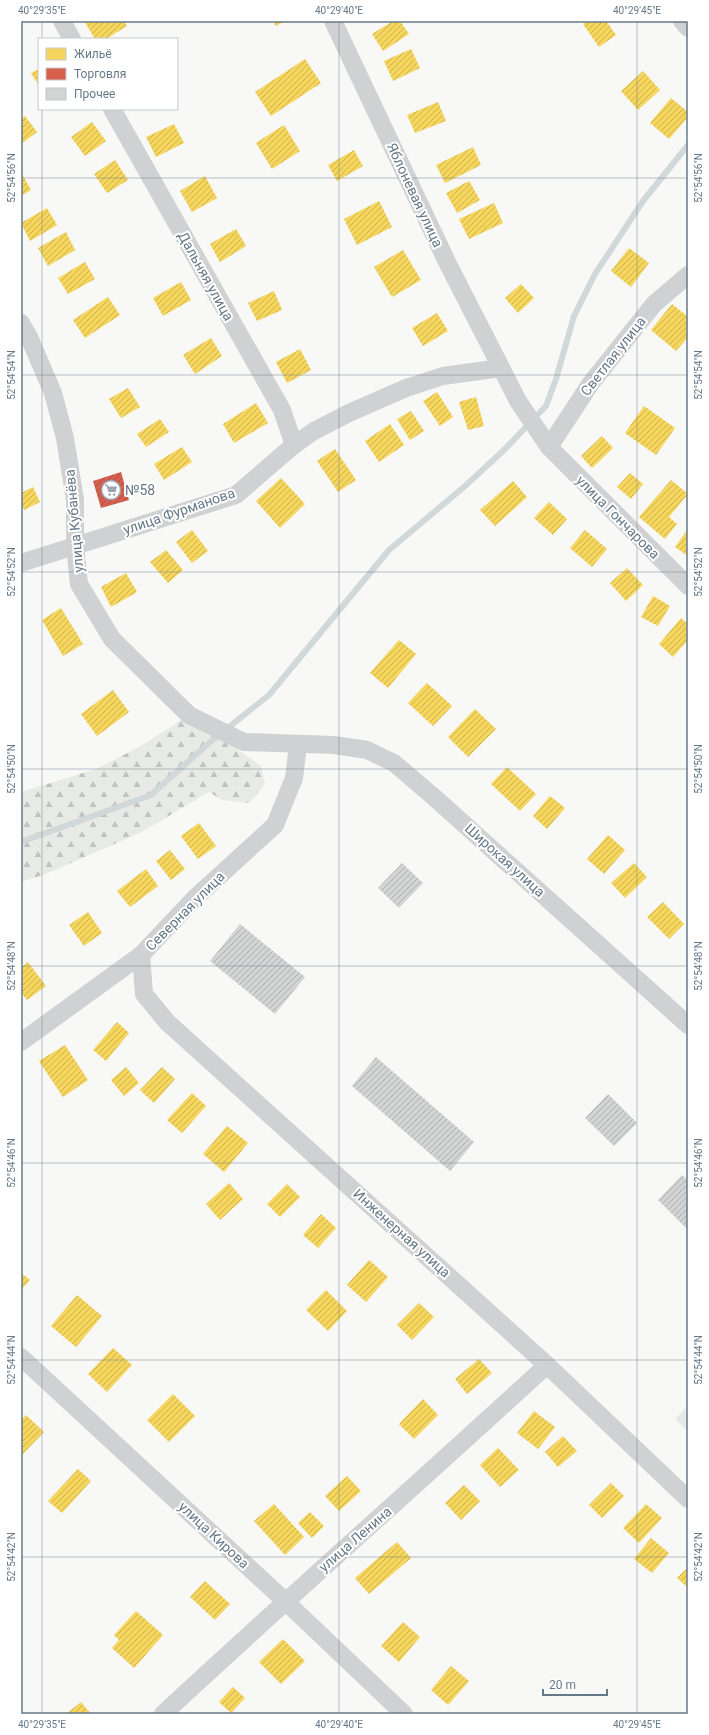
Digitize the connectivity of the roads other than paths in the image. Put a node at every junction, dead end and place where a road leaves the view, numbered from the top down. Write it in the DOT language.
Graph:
graph roads {
  1 [pos="62,21"];
  2 [pos="333,21"];
  3 [pos="682,21"];
  4 [pos="688,28"];
  5 [pos="71,38"];
  6 [pos="113,110"];
  7 [pos="688,275"];
  8 [pos="21,324"];
  9 [pos="501,368"];
  10 [pos="518,401"];
  11 [pos="294,445"];
  12 [pos="549,447"];
  13 [pos="75,546"];
  14 [pos="21,563"];
  15 [pos="688,586"];
  16 [pos="298,745"];
  17 [pos="141,955"];
  18 [pos="688,1025"];
  19 [pos="21,1042"];
  20 [pos="21,1357"];
  21 [pos="547,1365"];
  22 [pos="688,1499"];
  23 [pos="285,1601"];
  24 [pos="163,1714"];
  25 [pos="404,1714"];
  1 -- 5 [label="street"];
  2 -- 9 [label="street, Яблоневая улица"];
  3 -- 4 [label="street"];
  6 -- 11 [label="street, Дальняя улица"];
  7 -- 12 [label="street, Светлая улица"];
  8 -- 13 [label="street, улица Кубанёва"];
  9 -- 10 [label="street, Яблоневая улица"];
  9 -- 11 [label="street, улица Фурманова"];
  10 -- 12 [label="street, улица Гончарова"];
  11 -- 13 [label="street, улица Фурманова"];
  12 -- 15 [label="street, улица Гончарова"];
  13 -- 14 [label="street, улица Фурманова"];
  13 -- 16 [label="street, улица Кубанёва"];
  16 -- 17 [label="street, Северная улица"];
  16 -- 18 [label="street, Широкая улица"];
  17 -- 19 [label="street, Северная улица"];
  17 -- 21 [label="street, Инженерная улица"];
  20 -- 23 [label="street, улица Кирова"];
  21 -- 22 [label="street, Инженерная улица"];
  21 -- 23 [label="street, улица Ленина"];
  23 -- 24 [label="street, улица Ленина"];
  23 -- 25 [label="street, улица Кирова"];
}
